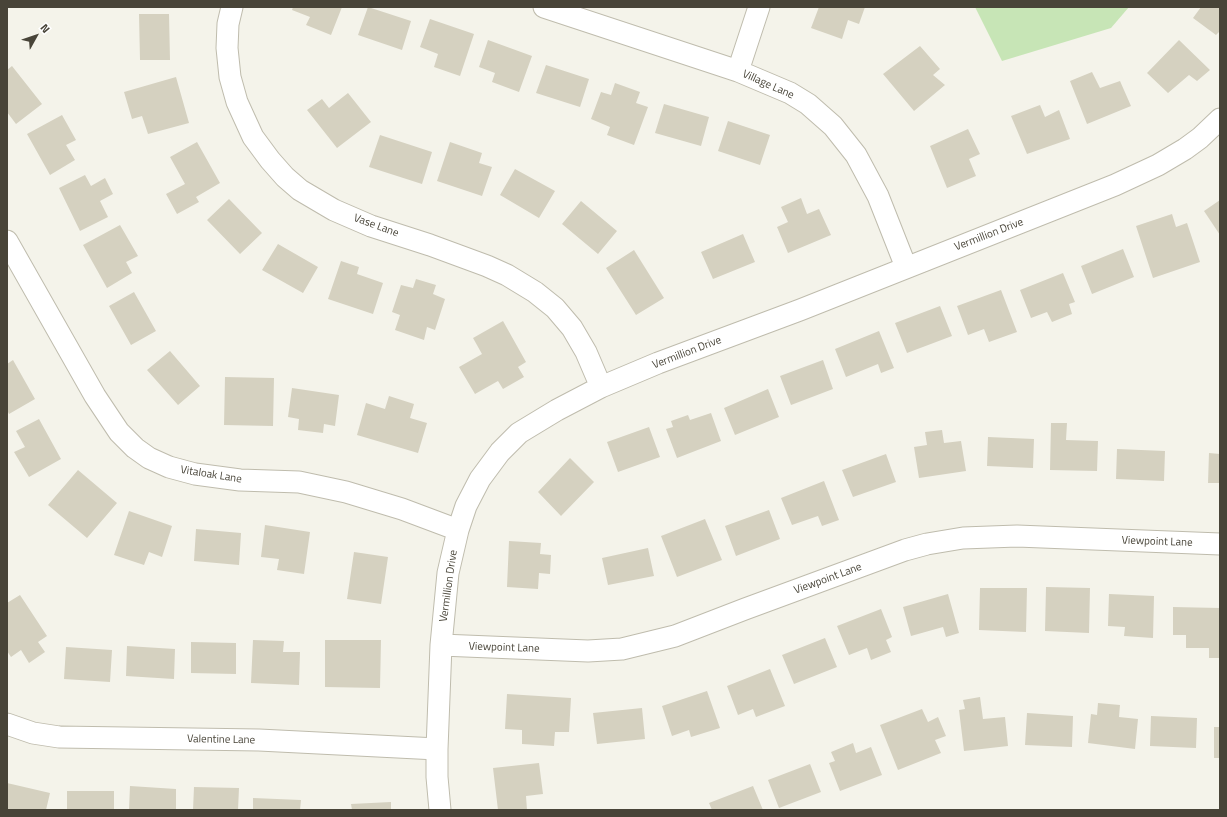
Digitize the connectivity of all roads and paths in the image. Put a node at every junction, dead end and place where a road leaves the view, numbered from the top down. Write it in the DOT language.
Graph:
graph roads {
  1 [pos="232,7"];
  2 [pos="544,7"];
  3 [pos="759,7"];
  4 [pos="738,71"];
  5 [pos="1220,119"];
  6 [pos="7,241"];
  7 [pos="906,267"];
  8 [pos="601,387"];
  9 [pos="458,530"];
  10 [pos="1220,544"];
  11 [pos="442,645"];
  12 [pos="7,724"];
  13 [pos="437,749"];
  14 [pos="440,810"];
  1 -- 8 [label="street, Vase Lane"];
  2 -- 4 [label="street, Village Lane"];
  3 -- 4 [label="street"];
  4 -- 7 [label="street, Village Lane"];
  5 -- 7 [label="street, Vermillion Drive"];
  6 -- 9 [label="street, Vitaloak Lane"];
  7 -- 8 [label="street, Vermillion Drive"];
  8 -- 9 [label="street, Vermillion Drive"];
  9 -- 11 [label="street, Vermillion Drive"];
  10 -- 11 [label="street, Viewpoint Lane"];
  11 -- 13 [label="street, Vermillion Drive"];
  12 -- 13 [label="street, Valentine Lane"];
  13 -- 14 [label="street, Vermillion Drive"];
}
